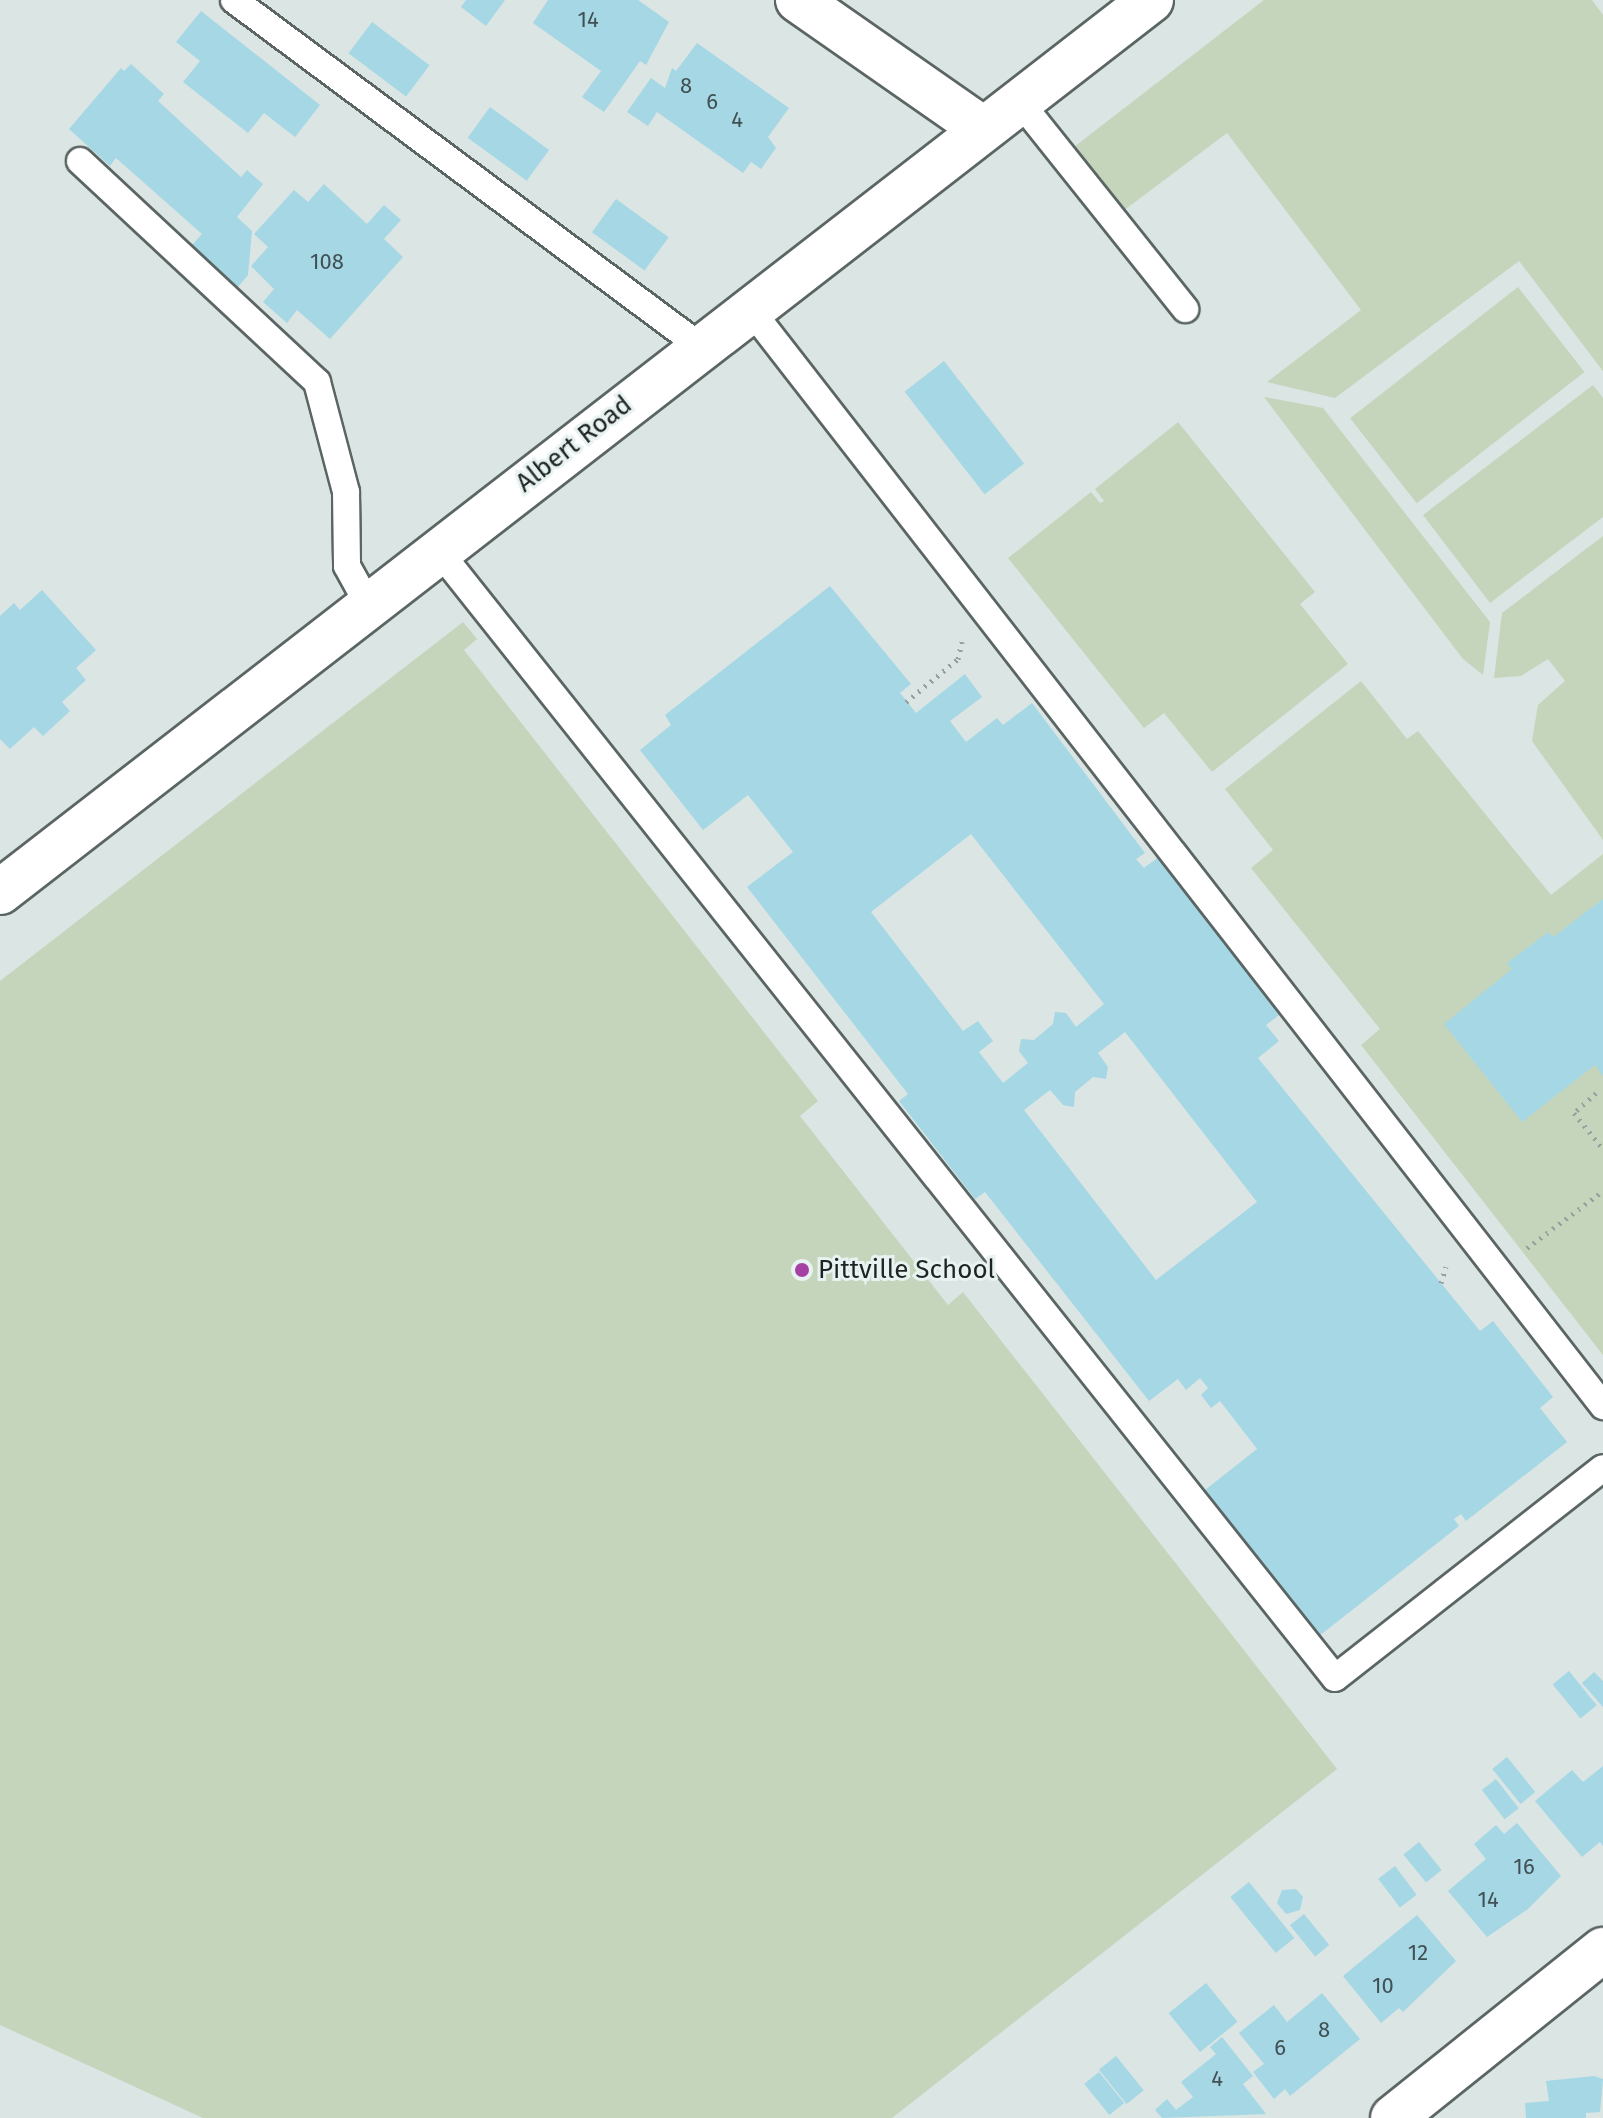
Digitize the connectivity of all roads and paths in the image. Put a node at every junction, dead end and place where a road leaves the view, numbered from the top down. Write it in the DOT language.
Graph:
graph roads {
  1 [pos="234,0"];
  2 [pos="798,0"];
  3 [pos="1151,0"];
  4 [pos="1020,102"];
  5 [pos="983,129"];
  6 [pos="80,161"];
  7 [pos="750,309"];
  8 [pos="1185,309"];
  9 [pos="701,347"];
  10 [pos="438,550"];
  11 [pos="368,604"];
  12 [pos="0,892"];
  13 [pos="1596,1093"];
  14 [pos="1603,1149"];
  15 [pos="1603,1191"];
  16 [pos="1519,1253"];
  17 [pos="1603,1406"];
  18 [pos="1603,1468"];
  19 [pos="1603,1950"];
  20 [pos="1400,2116"];
  1 -- 9 [label="lane"];
  2 -- 5 [label="street"];
  3 -- 4 [label="street, Albert Road"];
  4 -- 5 [label="street, Albert Road"];
  4 -- 8 [label="lane"];
  5 -- 7 [label="street, Albert Road"];
  6 -- 11 [label="lane"];
  7 -- 9 [label="street, Albert Road"];
  7 -- 17 [label="lane"];
  9 -- 10 [label="street, Albert Road"];
  10 -- 11 [label="street, Albert Road"];
  10 -- 18 [label="lane"];
  11 -- 12 [label="street, Albert Road"];
  13 -- 14 [label="path"];
  15 -- 16 [label="path"];
  19 -- 20 [label="street"];
}
